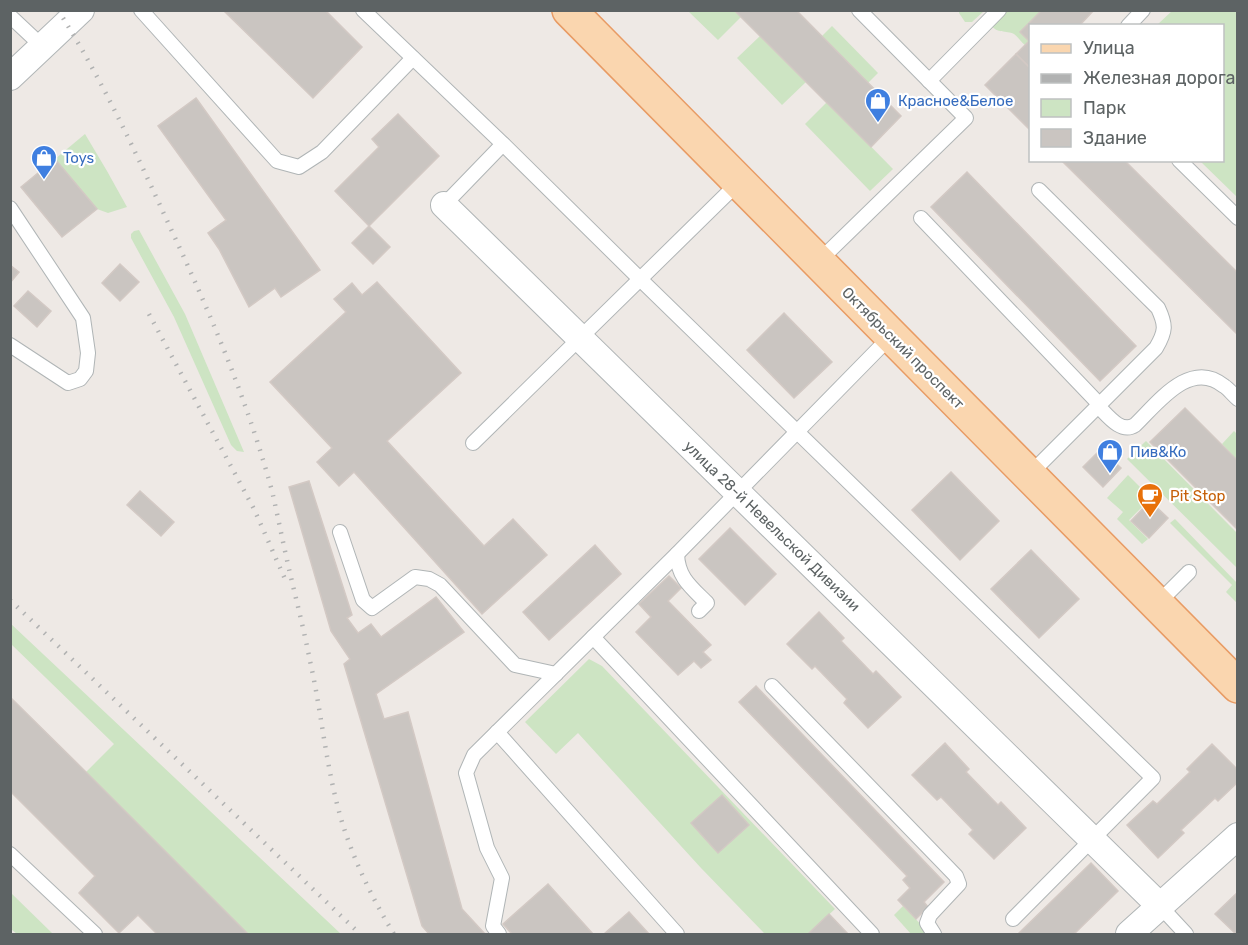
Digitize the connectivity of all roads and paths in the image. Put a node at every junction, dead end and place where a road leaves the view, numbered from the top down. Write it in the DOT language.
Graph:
graph roads {
  1 [pos="81,10"];
  2 [pos="141,10"];
  3 [pos="363,10"];
  4 [pos="568,10"];
  5 [pos="859,10"];
  6 [pos="999,10"];
  7 [pos="1143,10"];
  8 [pos="10,16"];
  9 [pos="1130,24"];
  10 [pos="43,47"];
  11 [pos="413,58"];
  12 [pos="10,77"];
  13 [pos="929,81"];
  14 [pos="503,144"];
  15 [pos="1181,162"];
  16 [pos="738,183"];
  17 [pos="1039,190"];
  18 [pos="444,205"];
  19 [pos="10,208"];
  20 [pos="921,218"];
  21 [pos="1238,218"];
  22 [pos="818,262"];
  23 [pos="640,279"];
  24 [pos="891,336"];
  25 [pos="579,337"];
  26 [pos="10,345"];
  27 [pos="1238,399"];
  28 [pos="1099,406"];
  29 [pos="797,432"];
  30 [pos="473,443"];
  31 [pos="1029,475"];
  32 [pos="738,492"];
  33 [pos="340,532"];
  34 [pos="677,554"];
  35 [pos="1190,572"];
  36 [pos="1157,604"];
  37 [pos="699,611"];
  38 [pos="592,637"];
  39 [pos="556,674"];
  40 [pos="772,686"];
  41 [pos="1238,686"];
  42 [pos="497,732"];
  43 [pos="1238,836"];
  44 [pos="1092,839"];
  45 [pos="10,854"];
  46 [pos="1160,906"];
  47 [pos="1013,919"];
  48 [pos="95,934"];
  49 [pos="499,934"];
  50 [pos="677,934"];
  51 [pos="872,934"];
  52 [pos="934,934"];
  53 [pos="1129,934"];
  54 [pos="1186,934"];
  1 -- 10 [label="street"];
  2 -- 11 [label="lane"];
  3 -- 11 [label="lane"];
  4 -- 16 [label="main road, Октябрьский проспект"];
  5 -- 13 [label="lane"];
  6 -- 13 [label="lane"];
  7 -- 9 [label="lane"];
  8 -- 10 [label="lane"];
  10 -- 12 [label="street"];
  11 -- 14 [label="lane"];
  13 -- 22 [label="lane"];
  14 -- 18 [label="lane, улица 28-й Невельской Дивизии"];
  14 -- 23 [label="lane"];
  15 -- 21 [label="lane"];
  16 -- 22 [label="main road, Октябрьский проспект"];
  16 -- 23 [label="lane"];
  17 -- 28 [label="lane"];
  18 -- 25 [label="street, улица 28-й Невельской Дивизии"];
  19 -- 26 [label="lane"];
  20 -- 28 [label="lane"];
  22 -- 24 [label="main road, Октябрьский проспект"];
  23 -- 25 [label="lane"];
  23 -- 29 [label="lane"];
  24 -- 29 [label="lane"];
  24 -- 31 [label="main road, Октябрьский проспект"];
  25 -- 30 [label="lane"];
  25 -- 32 [label="street, улица 28-й Невельской Дивизии"];
  27 -- 28 [label="lane"];
  28 -- 31 [label="lane"];
  29 -- 32 [label="lane"];
  29 -- 44 [label="lane"];
  31 -- 36 [label="main road, Октябрьский проспект"];
  32 -- 34 [label="lane"];
  32 -- 44 [label="street, улица 28-й Невельской Дивизии"];
  33 -- 39 [label="lane"];
  34 -- 37 [label="lane"];
  34 -- 38 [label="lane"];
  35 -- 36 [label="lane"];
  36 -- 41 [label="main road, Октябрьский проспект"];
  38 -- 39 [label="lane"];
  38 -- 51 [label="lane"];
  39 -- 42 [label="lane"];
  40 -- 52 [label="lane"];
  42 -- 49 [label="lane"];
  42 -- 50 [label="lane"];
  43 -- 46 [label="street"];
  44 -- 46 [label="street, улица 28-й Невельской Дивизии"];
  44 -- 47 [label="lane"];
  45 -- 48 [label="lane"];
  46 -- 53 [label="street"];
  46 -- 54 [label="lane"];
}
